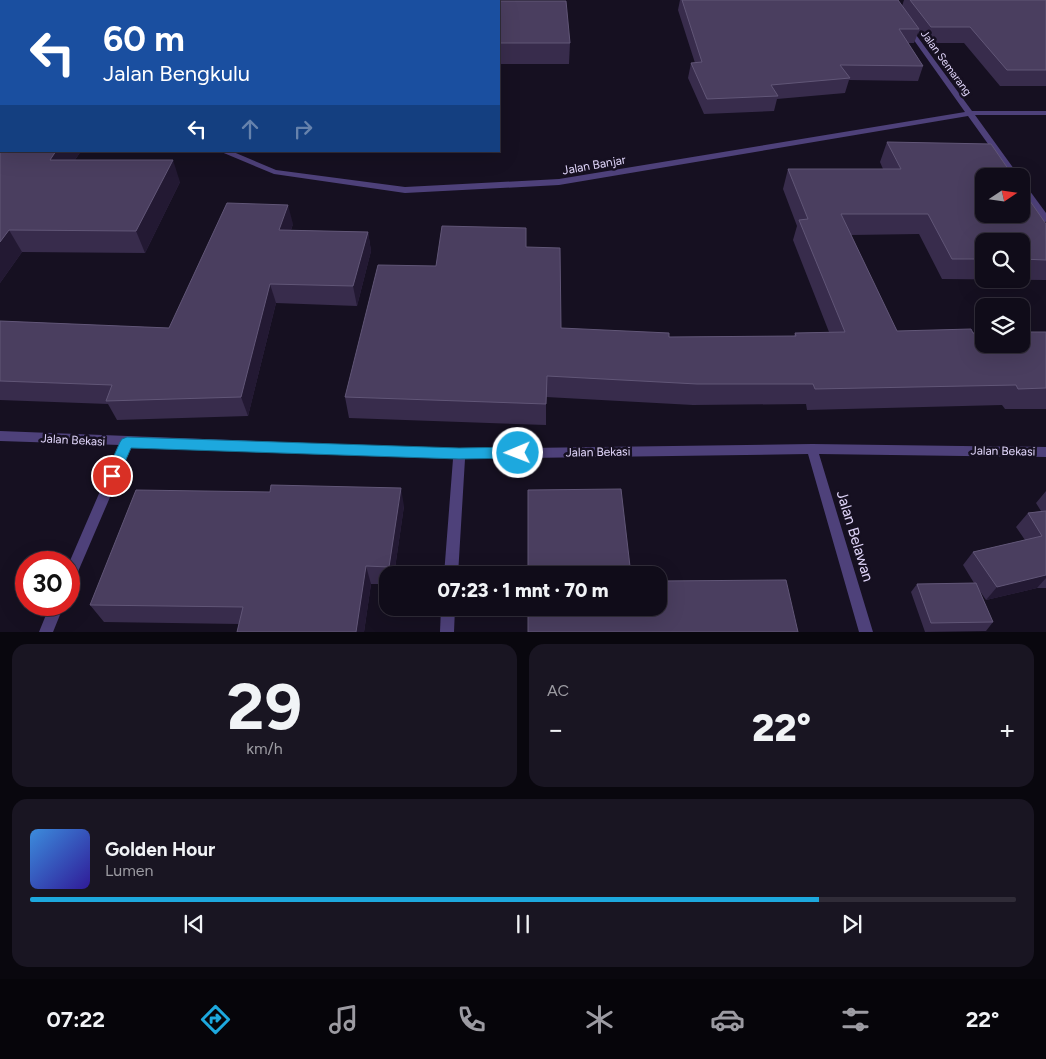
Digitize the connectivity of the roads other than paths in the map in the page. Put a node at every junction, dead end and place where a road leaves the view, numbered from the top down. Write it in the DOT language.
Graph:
graph roads {
  1 [pos="905,23"];
  2 [pos="970,113"];
  3 [pos="1046,113"];
  4 [pos="229,152"];
  5 [pos="1009,168"];
  6 [pos="1030,198"];
  7 [pos="1046,220"];
  8 [pos="0,436"];
  9 [pos="127,442"];
  10 [pos="812,449"];
  11 [pos="1046,452"];
  12 [pos="459,454"];
  13 [pos="80,552"];
  14 [pos="452,566"];
  15 [pos="53,616"];
  16 [pos="448,616"];
  17 [pos="46,632"];
  18 [pos="447,632"];
  19 [pos="866,632"];
  1 -- 2 [label="street, Jalan Semarang"];
  2 -- 3 [label="street, Jalan Banjar"];
  2 -- 4 [label="street, Jalan Banjar"];
  2 -- 5 [label="street, Jalan Semarang"];
  6 -- 7 [label="street"];
  8 -- 9 [label="street, Jalan Bekasi"];
  9 -- 12 [label="street, Jalan Bekasi"];
  9 -- 13 [label="street"];
  10 -- 11 [label="street, Jalan Bekasi"];
  10 -- 12 [label="street, Jalan Bekasi"];
  10 -- 19 [label="street, Jalan Belawan"];
  12 -- 14 [label="street"];
  15 -- 17 [label="street"];
  16 -- 18 [label="street"];
}
